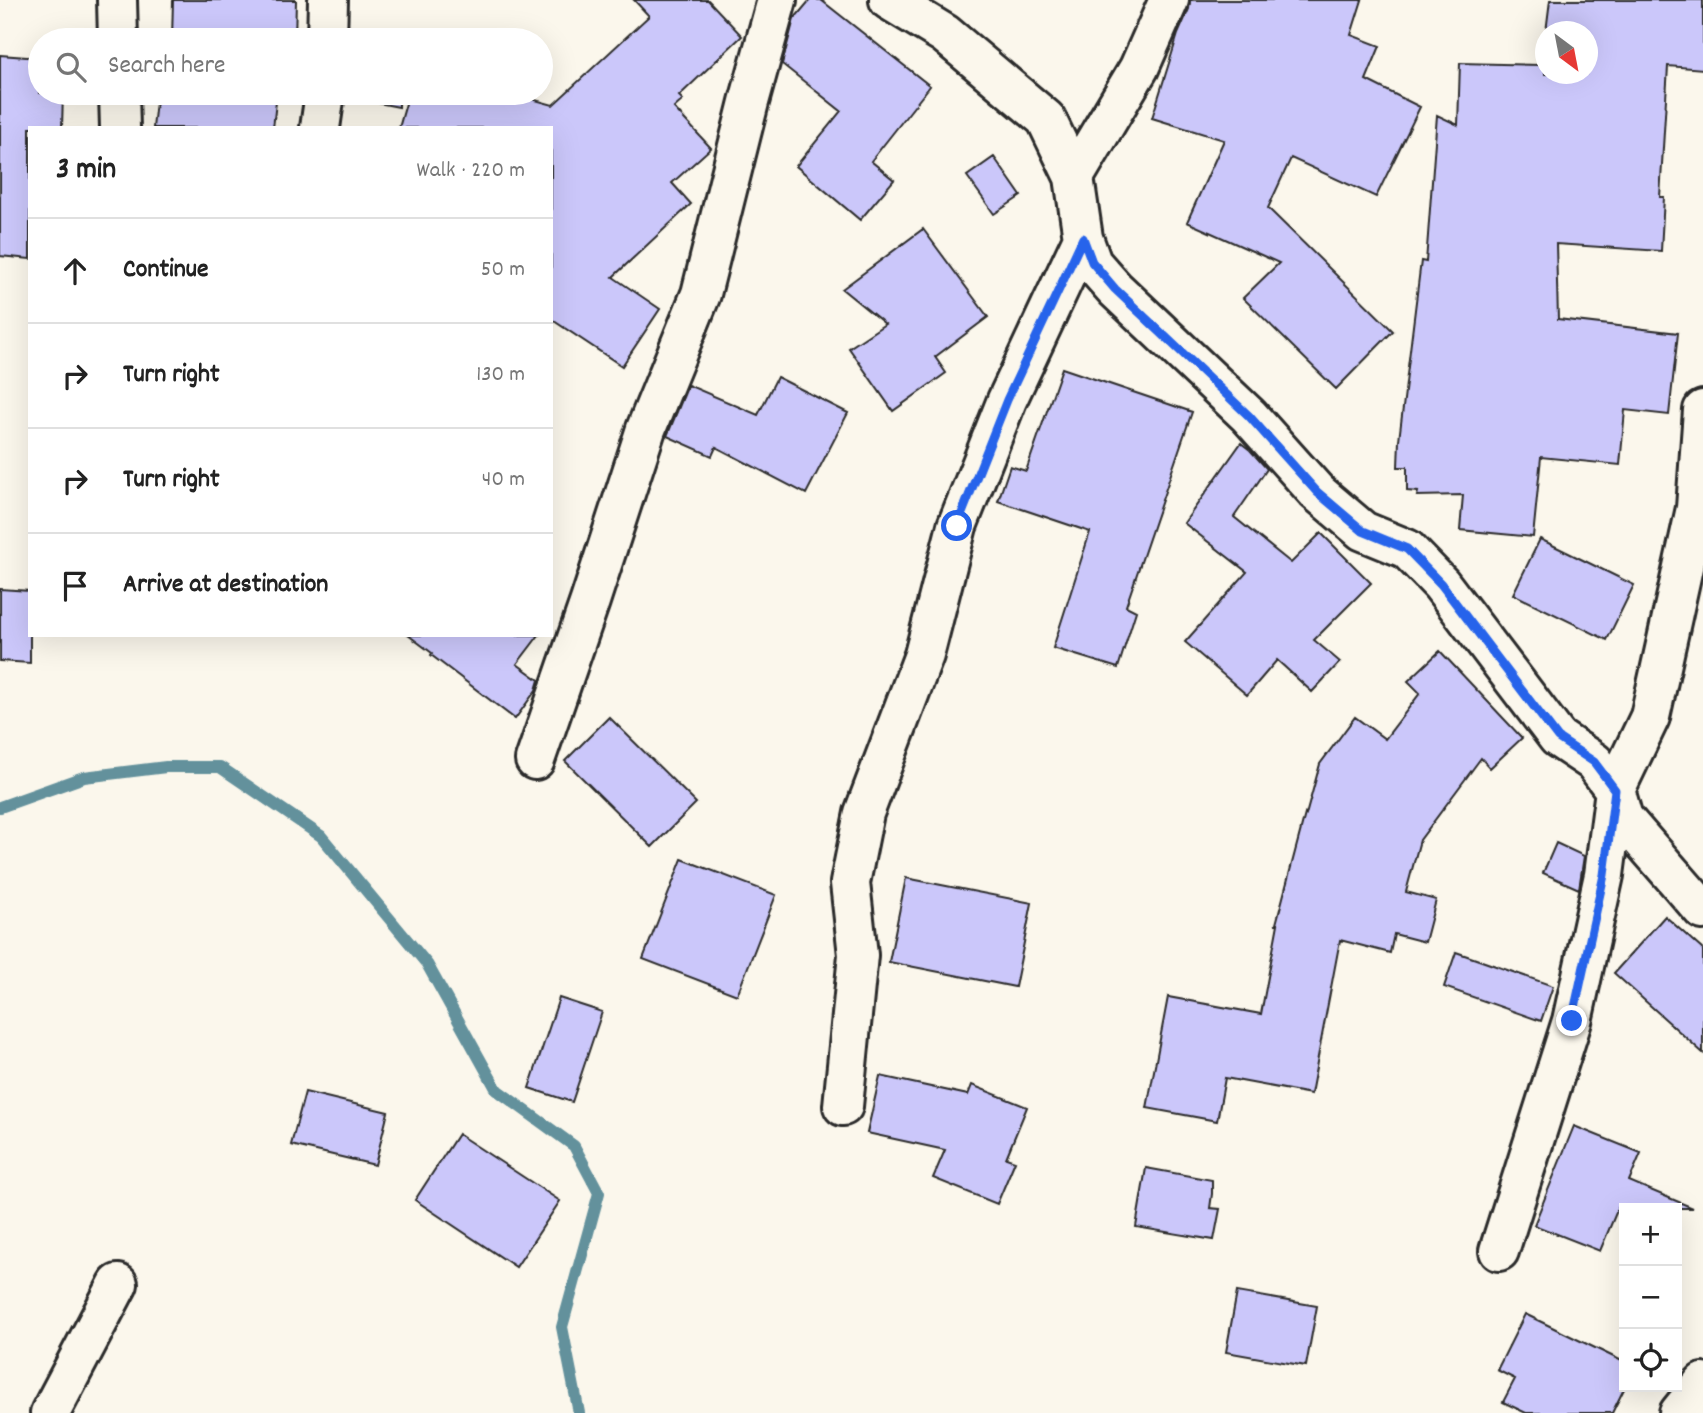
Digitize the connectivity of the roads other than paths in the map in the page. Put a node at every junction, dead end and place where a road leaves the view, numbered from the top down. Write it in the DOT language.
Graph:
graph roads {
  1 [pos="117,0"];
  2 [pos="328,0"];
  3 [pos="777,0"];
  4 [pos="889,0"];
  5 [pos="1169,0"];
  6 [pos="118,28"];
  7 [pos="327,28"];
  8 [pos="119,105"];
  9 [pos="323,105"];
  10 [pos="120,126"];
  11 [pos="320,126"];
  12 [pos="1074,177"];
  13 [pos="1083,238"];
  14 [pos="1703,411"];
  15 [pos="535,760"];
  16 [pos="1615,790"];
  17 [pos="1703,910"];
  18 [pos="843,1106"];
  19 [pos="1499,1251"];
  20 [pos="118,1283"];
  21 [pos="1703,1383"];
  22 [pos="50,1413"];
  23 [pos="1679,1413"];
  1 -- 6 [label="street"];
  2 -- 7 [label="street"];
  3 -- 15 [label="street"];
  4 -- 12 [label="street"];
  5 -- 12 [label="street"];
  8 -- 10 [label="street"];
  9 -- 11 [label="street"];
  12 -- 13 [label="street"];
  13 -- 16 [label="street"];
  13 -- 18 [label="street"];
  14 -- 16 [label="street"];
  16 -- 17 [label="street"];
  16 -- 19 [label="street"];
  20 -- 22 [label="street"];
  21 -- 23 [label="street"];
}
